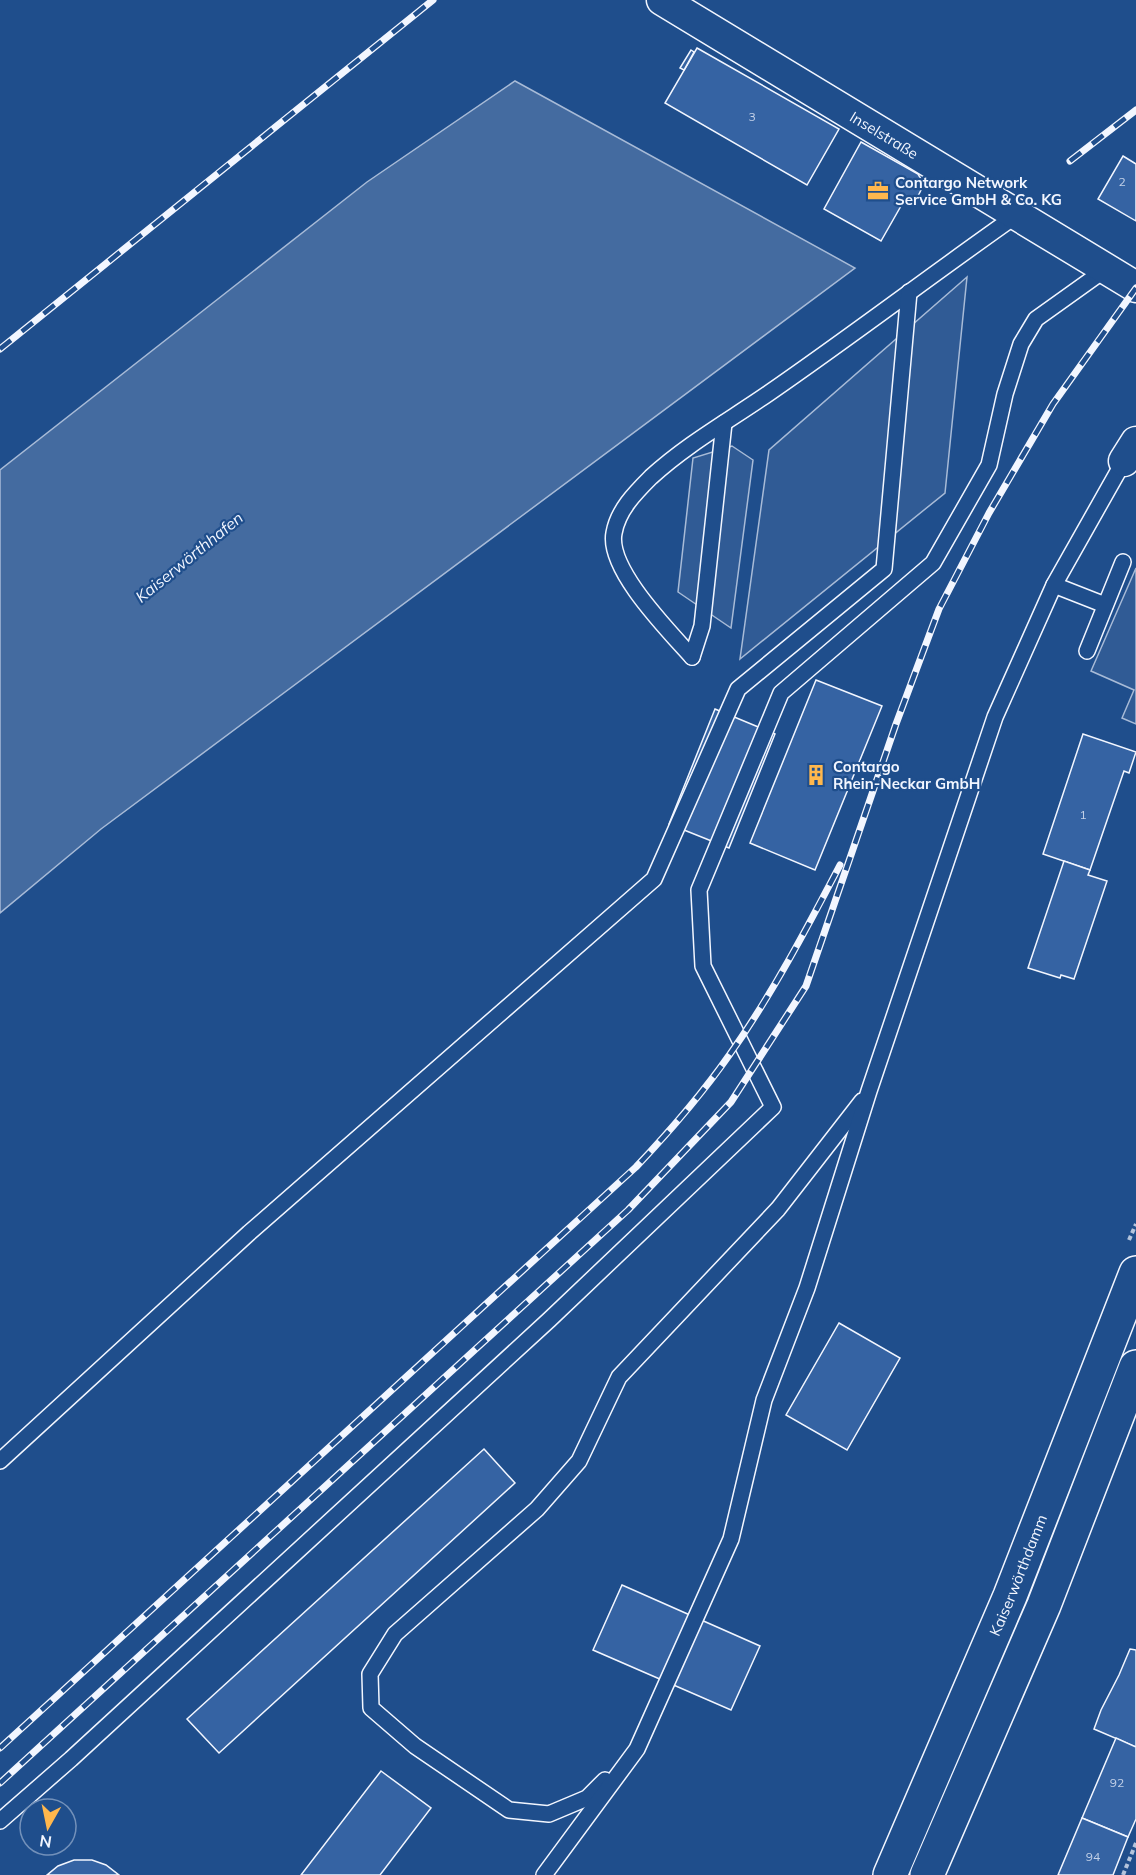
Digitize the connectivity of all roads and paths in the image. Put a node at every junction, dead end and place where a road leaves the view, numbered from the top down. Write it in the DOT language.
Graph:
graph roads {
  1 [pos="662,0"];
  2 [pos="1017,215"];
  3 [pos="1106,269"];
  4 [pos="1136,287"];
  5 [pos="909,292"];
  6 [pos="724,423"];
  7 [pos="1130,452"];
  8 [pos="1123,562"];
  9 [pos="1054,585"];
  10 [pos="1105,605"];
  11 [pos="1087,651"];
  12 [pos="869,1091"];
  13 [pos="1136,1274"];
  14 [pos="1136,1367"];
  15 [pos="0,1461"];
  16 [pos="637,1749"];
  17 [pos="0,1821"];
  18 [pos="1136,1842"];
  19 [pos="544,1875"];
  20 [pos="890,1875"];
  21 [pos="927,1875"];
  22 [pos="1123,1875"];
  1 -- 2 [label="street, Inselstraße"];
  2 -- 3 [label="street, Inselstraße"];
  2 -- 5 [label="lane"];
  3 -- 4 [label="street, Inselstraße"];
  3 -- 17 [label="lane"];
  5 -- 6 [label="lane"];
  5 -- 15 [label="lane"];
  6 -- 6 [label="lane"];
  7 -- 9 [label="lane"];
  8 -- 10 [label="lane"];
  9 -- 10 [label="lane"];
  9 -- 12 [label="lane"];
  10 -- 11 [label="lane"];
  12 -- 16 [label="lane"];
  12 -- 16 [label="lane"];
  13 -- 20 [label="main road, Kaiserwörthdamm"];
  14 -- 21 [label="main road"];
  16 -- 19 [label="lane"];
  18 -- 22 [label="path"];
}
